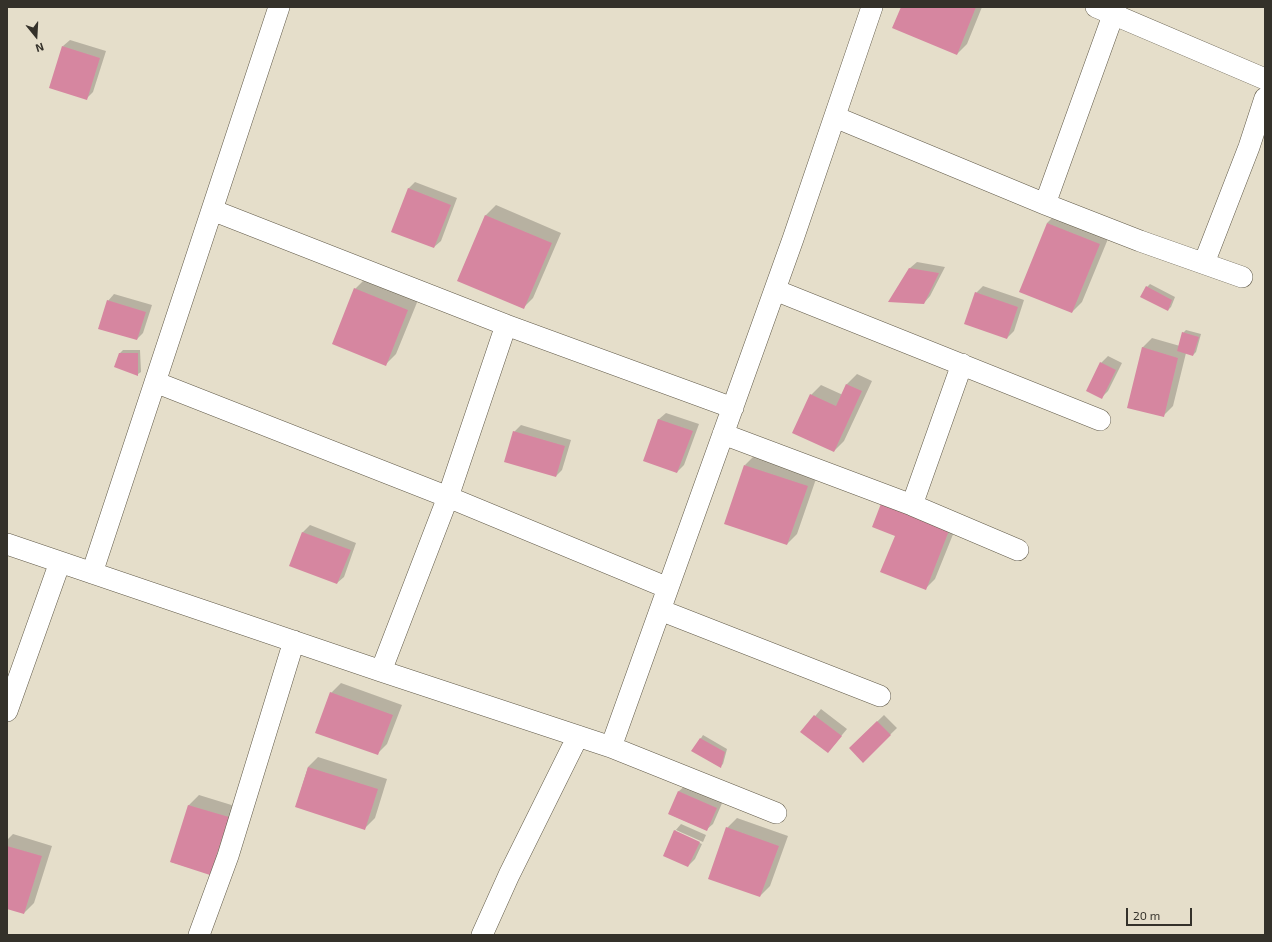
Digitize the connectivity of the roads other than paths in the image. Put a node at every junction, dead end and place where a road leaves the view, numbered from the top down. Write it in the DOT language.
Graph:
graph roads {
  1 [pos="279,7"];
  2 [pos="872,7"];
  3 [pos="1109,9"];
  4 [pos="1265,79"];
  5 [pos="1265,98"];
  6 [pos="835,117"];
  7 [pos="1045,204"];
  8 [pos="212,210"];
  9 [pos="1204,263"];
  10 [pos="1242,276"];
  11 [pos="775,290"];
  12 [pos="506,325"];
  13 [pos="962,364"];
  14 [pos="156,382"];
  15 [pos="733,408"];
  16 [pos="1100,420"];
  17 [pos="723,434"];
  18 [pos="448,497"];
  19 [pos="912,505"];
  20 [pos="7,544"];
  21 [pos="1018,550"];
  22 [pos="60,562"];
  23 [pos="92,573"];
  24 [pos="668,588"];
  25 [pos="660,610"];
  26 [pos="294,641"];
  27 [pos="381,671"];
  28 [pos="880,696"];
  29 [pos="7,711"];
  30 [pos="578,736"];
  31 [pos="611,747"];
  32 [pos="776,812"];
  33 [pos="199,935"];
  34 [pos="482,935"];
  1 -- 8 [label="street"];
  2 -- 6 [label="street"];
  3 -- 4 [label="street"];
  3 -- 7 [label="street"];
  5 -- 9 [label="street"];
  6 -- 7 [label="street"];
  6 -- 11 [label="street"];
  7 -- 9 [label="street"];
  8 -- 12 [label="street"];
  8 -- 14 [label="street"];
  9 -- 10 [label="street"];
  11 -- 13 [label="street"];
  11 -- 15 [label="street"];
  12 -- 15 [label="street"];
  12 -- 18 [label="street"];
  13 -- 16 [label="street"];
  13 -- 19 [label="street"];
  14 -- 18 [label="street"];
  14 -- 23 [label="street"];
  15 -- 17 [label="street"];
  17 -- 19 [label="street"];
  17 -- 24 [label="street"];
  18 -- 24 [label="street"];
  18 -- 27 [label="street"];
  19 -- 21 [label="street"];
  20 -- 22 [label="street"];
  22 -- 23 [label="street"];
  22 -- 29 [label="street"];
  23 -- 26 [label="street"];
  24 -- 25 [label="street"];
  25 -- 28 [label="street"];
  25 -- 31 [label="street"];
  26 -- 27 [label="street"];
  26 -- 33 [label="street"];
  27 -- 30 [label="street"];
  30 -- 31 [label="street"];
  30 -- 34 [label="street"];
  31 -- 32 [label="street"];
}
